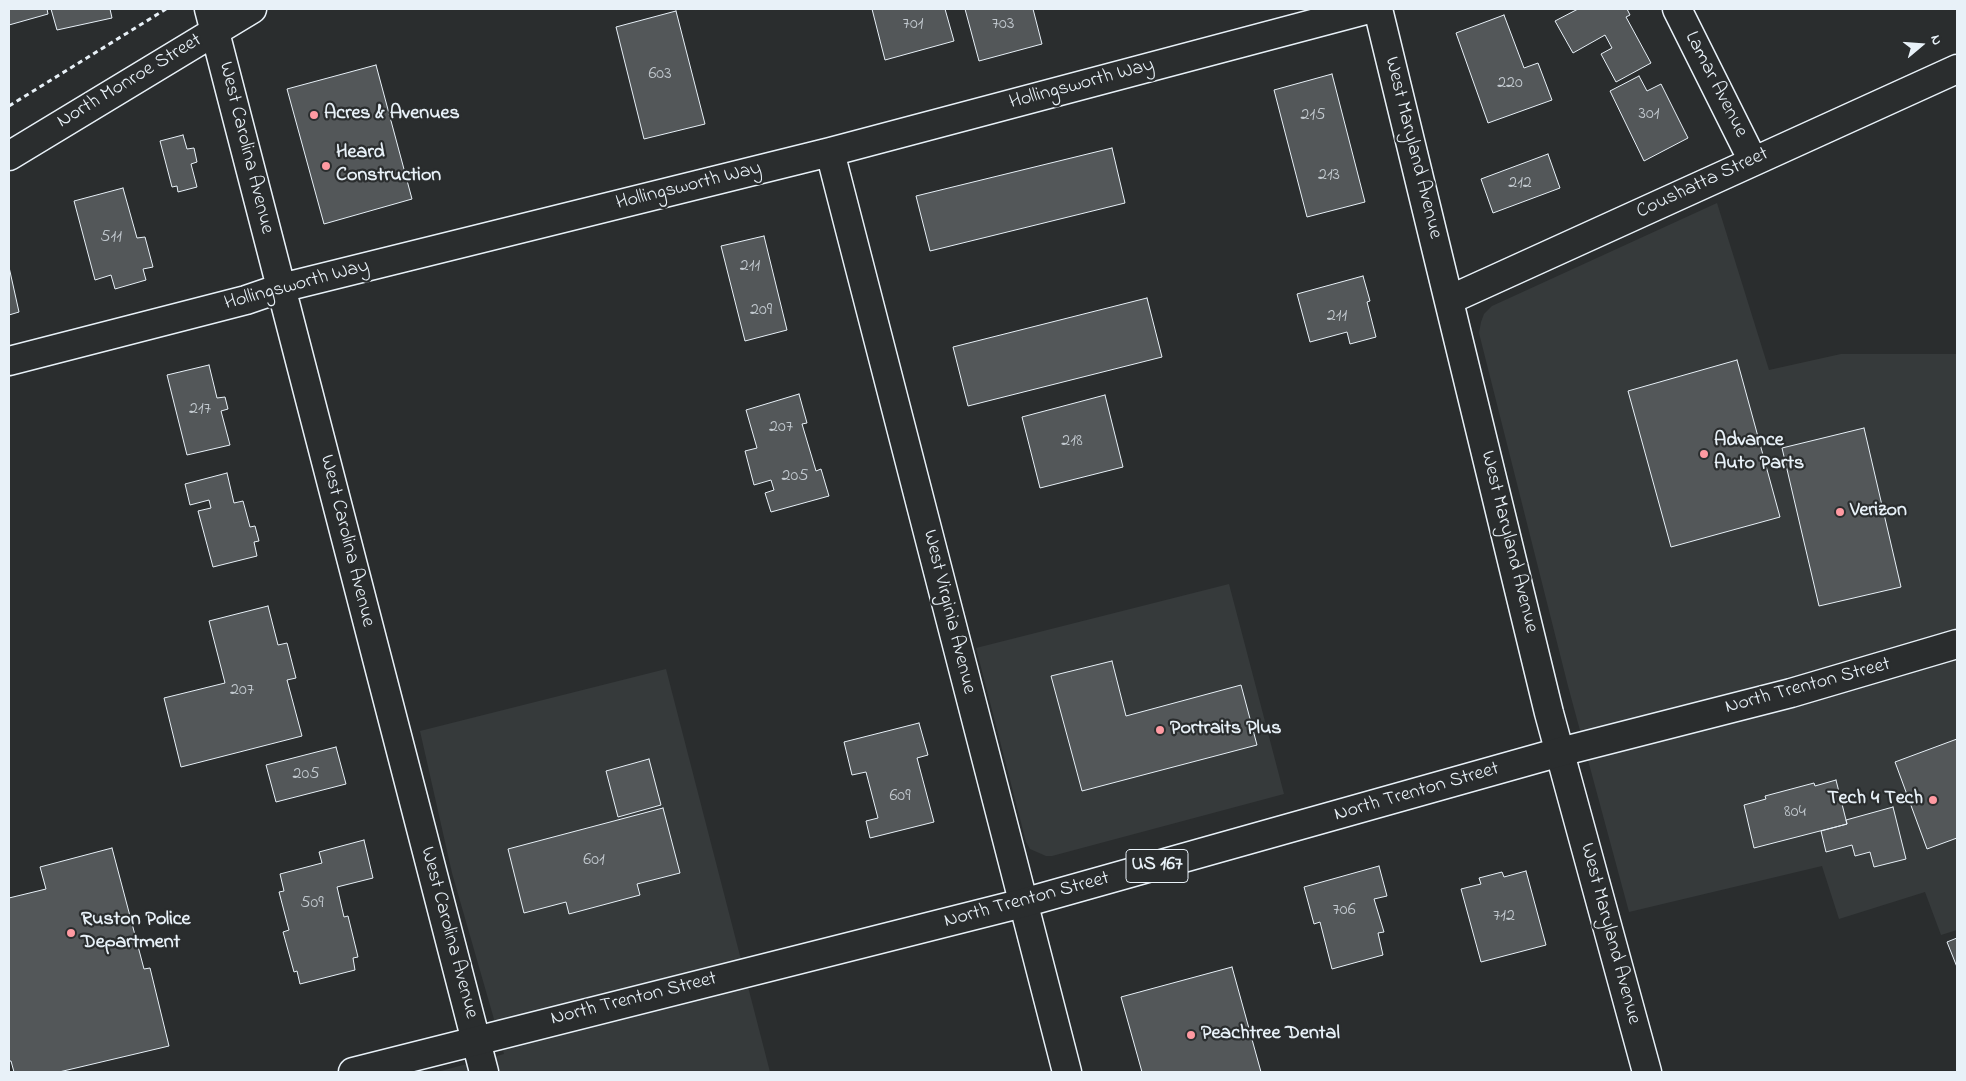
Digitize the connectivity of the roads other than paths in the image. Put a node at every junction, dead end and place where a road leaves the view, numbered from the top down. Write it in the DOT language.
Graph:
graph roads {
  1 [pos="252,9"];
  2 [pos="1370,9"];
  3 [pos="1378,9"];
  4 [pos="1677,9"];
  5 [pos="212,20"];
  6 [pos="1957,69"];
  7 [pos="830,152"];
  8 [pos="9,156"];
  9 [pos="1754,161"];
  10 [pos="281,288"];
  11 [pos="1449,300"];
  12 [pos="9,361"];
  13 [pos="1957,644"];
  14 [pos="1560,752"];
  15 [pos="1023,903"];
  16 [pos="476,1040"];
  17 [pos="353,1072"];
  18 [pos="484,1072"];
  19 [pos="1067,1072"];
  20 [pos="1647,1072"];
  1 -- 5 [label="main road, North Monroe Street"];
  2 -- 7 [label="main road, Hollingsworth Way"];
  3 -- 11 [label="main road, West Maryland Avenue"];
  4 -- 9 [label="main road, Lamar Avenue"];
  5 -- 8 [label="main road, North Monroe Street"];
  5 -- 10 [label="main road, West Carolina Avenue"];
  6 -- 9 [label="main road, Coushatta Street"];
  7 -- 10 [label="main road, Hollingsworth Way"];
  7 -- 15 [label="main road, West Virginia Avenue"];
  9 -- 11 [label="main road, Coushatta Street"];
  10 -- 12 [label="main road, Hollingsworth Way"];
  10 -- 16 [label="main road, West Carolina Avenue"];
  11 -- 14 [label="main road, West Maryland Avenue"];
  13 -- 14 [label="main road, North Trenton Street / US 167"];
  14 -- 15 [label="main road, North Trenton Street / US 167"];
  14 -- 20 [label="main road, West Maryland Avenue"];
  15 -- 16 [label="main road, North Trenton Street / US 167"];
  15 -- 19 [label="main road, West Virginia Avenue"];
  16 -- 17 [label="main road, North Trenton Street / US 167"];
  16 -- 18 [label="main road, West Carolina Avenue"];
}
